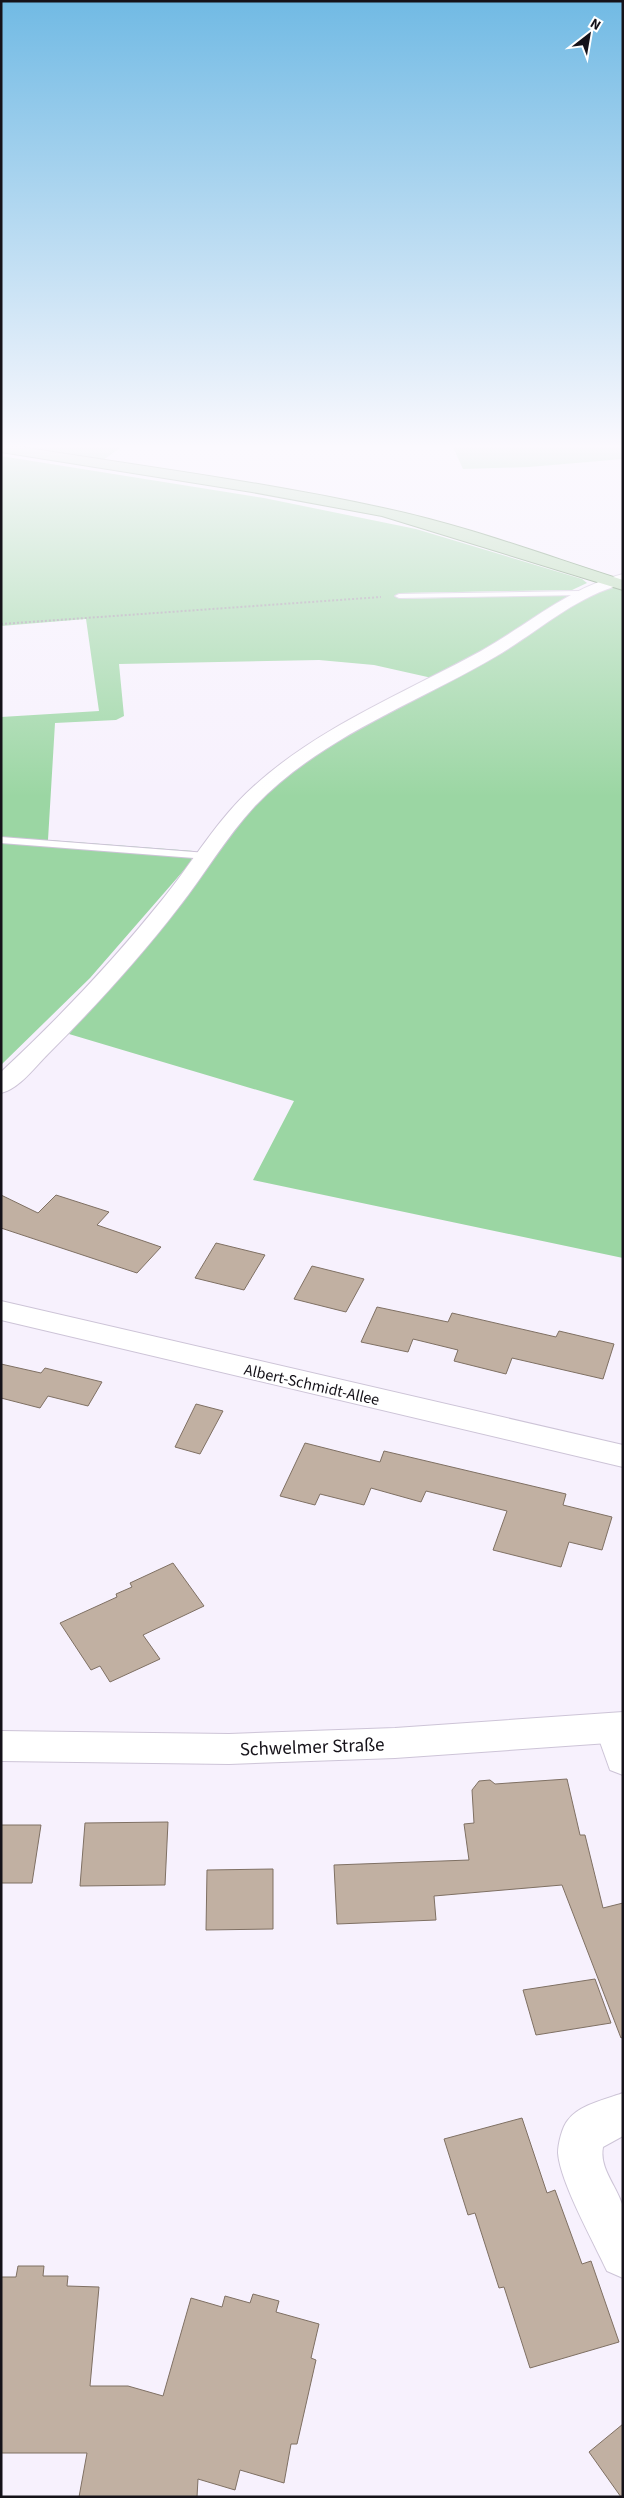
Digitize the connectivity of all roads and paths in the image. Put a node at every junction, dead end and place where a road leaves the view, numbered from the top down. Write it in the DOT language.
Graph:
graph roads {
  1 [pos="559,564"];
  2 [pos="619,582"];
  3 [pos="578,593"];
  4 [pos="399,596"];
  5 [pos="1,624"];
  6 [pos="1,840"];
  7 [pos="207,856"];
  8 [pos="1,1086"];
  9 [pos="1,1310"];
  10 [pos="623,1456"];
  11 [pos="619,1738"];
  12 [pos="1,1746"];
  13 [pos="623,2114"];
  14 [pos="623,2255"];
  1 -- 2 [label="main road"];
  2 -- 3 [label="street"];
  3 -- 4 [label="lane"];
  3 -- 7 [label="street"];
  4 -- 5 [label="path"];
  6 -- 7 [label="lane"];
  7 -- 8 [label="street"];
  9 -- 10 [label="street, Albert-Schmidt-Allee"];
  11 -- 12 [label="street, Schwelmer Straße"];
  13 -- 14 [label="street"];
}
